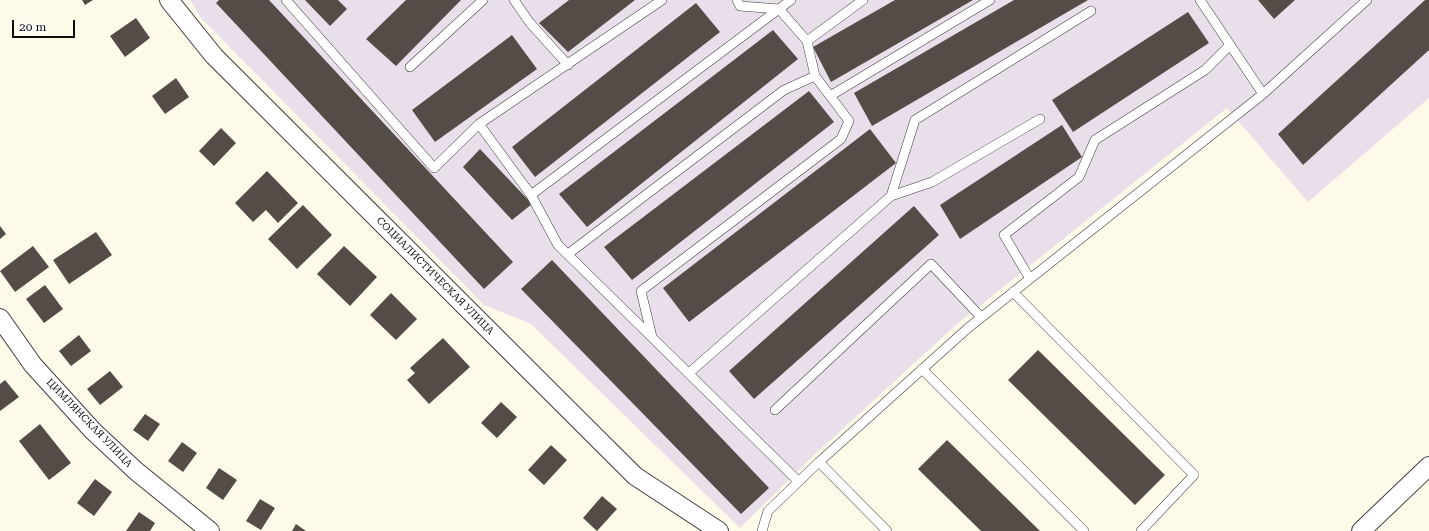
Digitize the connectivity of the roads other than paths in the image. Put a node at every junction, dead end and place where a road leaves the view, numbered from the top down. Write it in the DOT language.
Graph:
graph roads {
  1 [pos="169,0"];
  2 [pos="286,0"];
  3 [pos="483,0"];
  4 [pos="514,0"];
  5 [pos="662,0"];
  6 [pos="736,0"];
  7 [pos="792,0"];
  8 [pos="863,0"];
  9 [pos="990,0"];
  10 [pos="1200,0"];
  11 [pos="1367,0"];
  12 [pos="778,9"];
  13 [pos="1091,11"];
  14 [pos="807,41"];
  15 [pos="1230,45"];
  16 [pos="568,65"];
  17 [pos="410,67"];
  18 [pos="815,76"];
  19 [pos="1263,94"];
  20 [pos="830,96"];
  21 [pos="1040,119"];
  22 [pos="479,124"];
  23 [pos="532,195"];
  24 [pos="891,196"];
  25 [pos="568,254"];
  26 [pos="1030,279"];
  27 [pos="1013,292"];
  28 [pos="981,317"];
  29 [pos="0,318"];
  30 [pos="652,337"];
  31 [pos="922,369"];
  32 [pos="689,373"];
  33 [pos="775,410"];
  34 [pos="819,462"];
  35 [pos="1429,466"];
  36 [pos="798,481"];
  37 [pos="210,531"];
  38 [pos="719,531"];
  39 [pos="762,531"];
  40 [pos="887,531"];
  41 [pos="1084,531"];
  42 [pos="1141,531"];
  43 [pos="1361,531"];
  1 -- 38 [label="street, СОЦИАЛИСТИЧЕСКАЯ УЛИЦА"];
  2 -- 22 [label="lane"];
  3 -- 17 [label="lane"];
  4 -- 16 [label="lane"];
  5 -- 16 [label="lane"];
  6 -- 12 [label="lane"];
  7 -- 12 [label="lane"];
  8 -- 14 [label="lane"];
  9 -- 20 [label="lane"];
  10 -- 15 [label="lane"];
  11 -- 19 [label="lane"];
  12 -- 14 [label="lane"];
  12 -- 23 [label="lane"];
  13 -- 24 [label="lane"];
  14 -- 18 [label="lane"];
  15 -- 19 [label="lane"];
  15 -- 26 [label="lane"];
  16 -- 22 [label="lane"];
  18 -- 20 [label="lane"];
  18 -- 25 [label="lane"];
  19 -- 26 [label="lane"];
  20 -- 30 [label="lane"];
  21 -- 24 [label="lane"];
  22 -- 23 [label="lane"];
  23 -- 25 [label="lane"];
  24 -- 32 [label="lane"];
  25 -- 30 [label="lane"];
  26 -- 27 [label="lane"];
  27 -- 28 [label="lane"];
  27 -- 42 [label="lane"];
  28 -- 31 [label="lane"];
  28 -- 33 [label="lane"];
  29 -- 37 [label="street, ЦИМЛЯНСКАЯ УЛИЦА"];
  30 -- 32 [label="lane"];
  31 -- 34 [label="lane"];
  31 -- 41 [label="lane"];
  32 -- 36 [label="lane"];
  34 -- 36 [label="lane"];
  34 -- 40 [label="lane"];
  35 -- 43 [label="street"];
  36 -- 39 [label="lane"];
}
